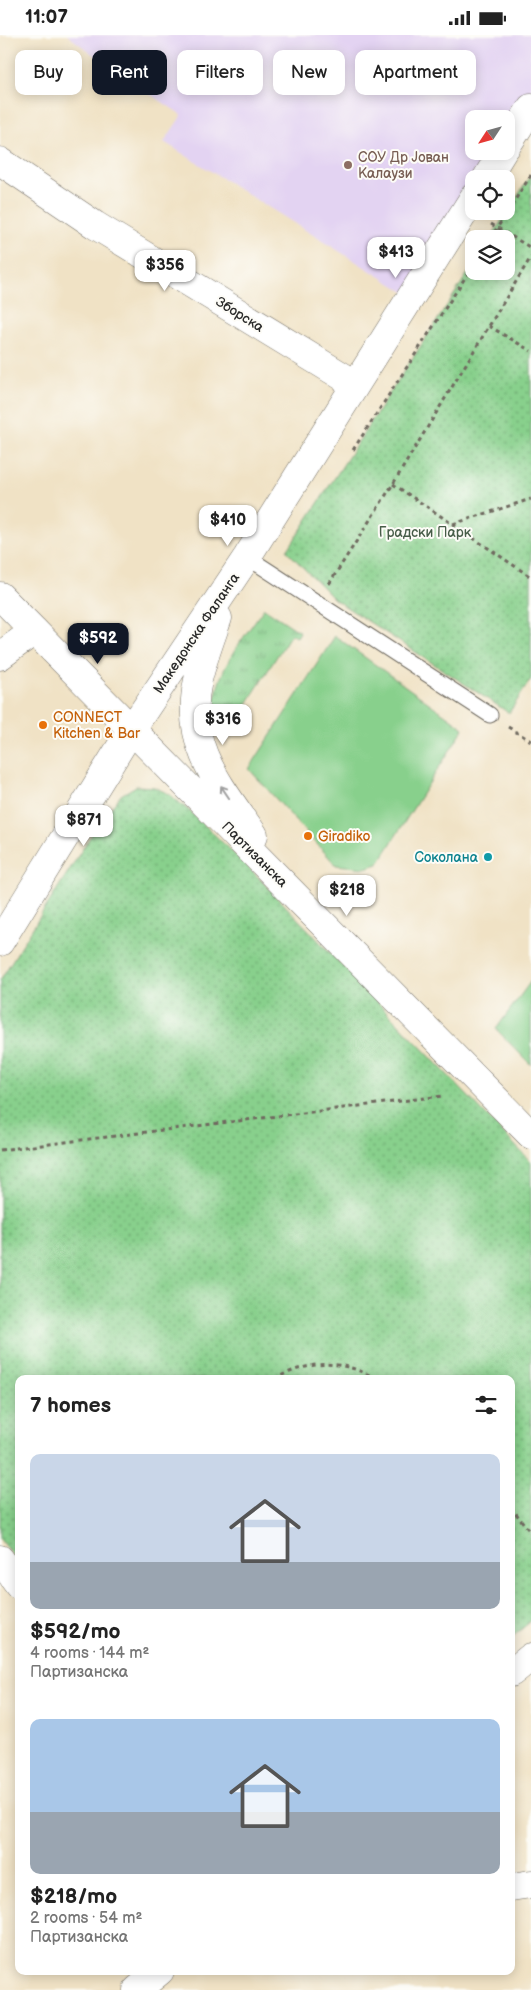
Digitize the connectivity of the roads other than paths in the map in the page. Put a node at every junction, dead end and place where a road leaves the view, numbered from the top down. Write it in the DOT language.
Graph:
graph roads {
  1 [pos="531,108"];
  2 [pos="515,133"];
  3 [pos="0,161"];
  4 [pos="465,211"];
  5 [pos="354,384"];
  6 [pos="247,557"];
  7 [pos="228,587"];
  8 [pos="0,596"];
  9 [pos="34,631"];
  10 [pos="0,656"];
  11 [pos="490,715"];
  12 [pos="132,730"];
  13 [pos="291,891"];
  14 [pos="0,942"];
  15 [pos="531,1135"];
  16 [pos="531,1657"];
  17 [pos="515,1670"];
  18 [pos="531,1884"];
  19 [pos="515,1886"];
  20 [pos="155,1975"];
  21 [pos="137,1990"];
  1 -- 2 [label="street"];
  3 -- 5 [label="street, Зборска"];
  4 -- 5 [label="street, Македонска Фаланга"];
  5 -- 6 [label="street, Македонска Фаланга"];
  6 -- 7 [label="street, Македонска Фаланга"];
  6 -- 11 [label="lane"];
  7 -- 12 [label="street, Македонска Фаланга"];
  13 -- 7 [label="street, one-way"];
  8 -- 9 [label="street, Партизанска"];
  9 -- 10 [label="street"];
  9 -- 12 [label="street, Партизанска"];
  12 -- 13 [label="street, Партизанска"];
  12 -- 14 [label="street, Македонска Фаланга"];
  13 -- 15 [label="street, Партизанска"];
  16 -- 17 [label="street"];
  18 -- 19 [label="street"];
  20 -- 21 [label="street"];
}
